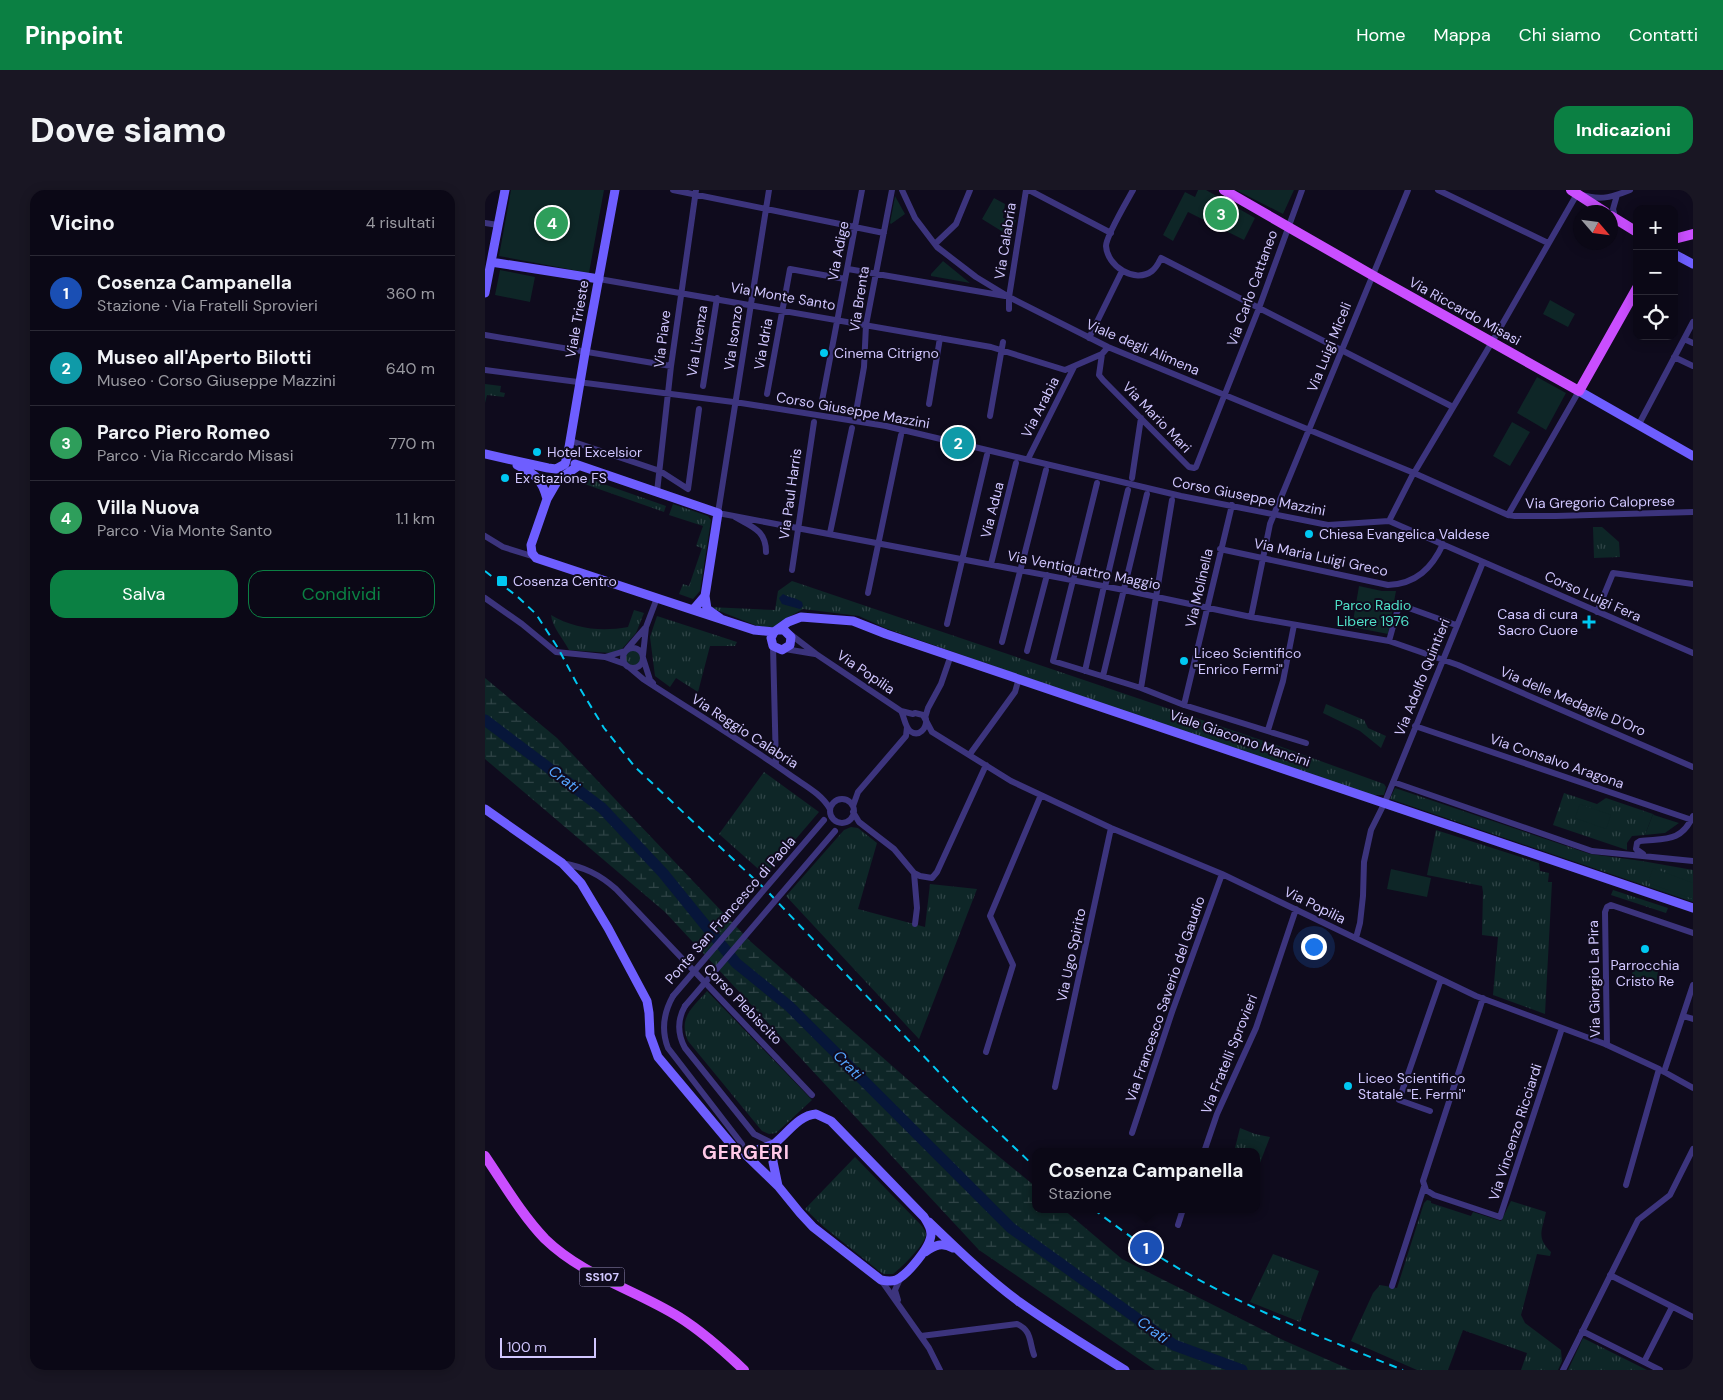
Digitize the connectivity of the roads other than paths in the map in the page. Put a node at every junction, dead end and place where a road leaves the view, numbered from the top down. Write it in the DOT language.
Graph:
graph roads {
  1 [pos="505,190"];
  2 [pos="615,190"];
  3 [pos="673,190"];
  4 [pos="769,190"];
  5 [pos="862,190"];
  6 [pos="892,190"];
  7 [pos="902,190"];
  8 [pos="970,190"];
  9 [pos="1027,190"];
  10 [pos="1133,190"];
  11 [pos="1224,190"];
  12 [pos="1301,190"];
  13 [pos="1408,190"];
  14 [pos="1438,190"];
  15 [pos="1629,190"];
  16 [pos="696,192"];
  17 [pos="1574,192"];
  18 [pos="1617,196"];
  19 [pos="1594,205"];
  20 [pos="1614,205"];
  21 [pos="766,208"];
  22 [pos="1618,220"];
  23 [pos="485,223"];
  24 [pos="498,225"];
  25 [pos="855,227"];
  26 [pos="1288,227"];
  27 [pos="1633,230"];
  28 [pos="884,233"];
  29 [pos="1111,233"];
  30 [pos="1693,234"];
  31 [pos="1678,238"];
  32 [pos="1548,243"];
  33 [pos="935,244"];
  34 [pos="1678,256"];
  35 [pos="488,262"];
  36 [pos="1693,264"];
  37 [pos="847,269"];
  38 [pos="1122,270"];
  39 [pos="876,274"];
  40 [pos="1372,275"];
  41 [pos="599,279"];
  42 [pos="845,279"];
  43 [pos="485,292"];
  44 [pos="681,292"];
  45 [pos="1633,295"];
  46 [pos="1009,297"];
  47 [pos="717,298"];
  48 [pos="750,304"];
  49 [pos="1259,308"];
  50 [pos="1009,309"];
  51 [pos="782,310"];
  52 [pos="837,320"];
  53 [pos="1693,322"];
  54 [pos="866,325"];
  55 [pos="485,335"];
  56 [pos="941,338"];
  57 [pos="1089,338"];
  58 [pos="1684,339"];
  59 [pos="1003,342"];
  60 [pos="1492,342"];
  61 [pos="1693,343"];
  62 [pos="1108,348"];
  63 [pos="1342,349"];
  64 [pos="1001,350"];
  65 [pos="585,353"];
  66 [pos="1102,354"];
  67 [pos="1674,357"];
  68 [pos="671,366"];
  69 [pos="1693,366"];
  70 [pos="1071,368"];
  71 [pos="485,370"];
  72 [pos="580,383"];
  73 [pos="703,386"];
  74 [pos="1579,391"];
  75 [pos="668,394"];
  76 [pos="767,394"];
  77 [pos="1225,395"];
  78 [pos="736,402"];
  79 [pos="929,404"];
  80 [pos="821,406"];
  81 [pos="1453,408"];
  82 [pos="699,409"];
  83 [pos="856,412"];
  84 [pos="990,416"];
  85 [pos="1141,418"];
  86 [pos="814,422"];
  87 [pos="1639,424"];
  88 [pos="852,428"];
  89 [pos="1308,430"];
  90 [pos="901,435"];
  91 [pos="571,441"];
  92 [pos="568,453"];
  93 [pos="485,454"];
  94 [pos="987,456"];
  95 [pos="1693,456"];
  96 [pos="1028,459"];
  97 [pos="506,460"];
  98 [pos="1017,463"];
  99 [pos="1198,463"];
  100 [pos="578,466"];
  101 [pos="1046,470"];
  102 [pos="660,471"];
  103 [pos="1413,475"];
  104 [pos="1132,478"];
  105 [pos="1097,483"];
  106 [pos="1128,490"];
  107 [pos="657,492"];
  108 [pos="1147,494"];
  109 [pos="547,499"];
  110 [pos="1172,500"];
  111 [pos="1232,505"];
  112 [pos="1693,512"];
  113 [pos="718,513"];
  114 [pos="730,514"];
  115 [pos="1274,515"];
  116 [pos="1508,515"];
  117 [pos="1389,521"];
  118 [pos="799,527"];
  119 [pos="830,533"];
  120 [pos="485,536"];
  121 [pos="879,542"];
  122 [pos="1443,544"];
  123 [pos="1221,549"];
  124 [pos="766,552"];
  125 [pos="537,558"];
  126 [pos="962,558"];
  127 [pos="1262,559"];
  128 [pos="1483,562"];
  129 [pos="991,564"];
  130 [pos="792,570"];
  131 [pos="1020,570"];
  132 [pos="1047,575"];
  133 [pos="1073,580"];
  134 [pos="1693,584"];
  135 [pos="1104,586"];
  136 [pos="1124,590"];
  137 [pos="868,593"];
  138 [pos="705,596"];
  139 [pos="1155,596"];
  140 [pos="485,598"];
  141 [pos="657,598"];
  142 [pos="1208,608"];
  143 [pos="693,610"];
  144 [pos="1597,612"];
  145 [pos="1251,617"];
  146 [pos="721,619"];
  147 [pos="947,624"];
  148 [pos="1294,625"];
  149 [pos="1456,625"];
  150 [pos="646,627"];
  151 [pos="790,634"];
  152 [pos="774,637"];
  153 [pos="1389,641"];
  154 [pos="1002,642"];
  155 [pos="785,649"];
  156 [pos="626,650"];
  157 [pos="1027,651"];
  158 [pos="1693,653"];
  159 [pos="816,654"];
  160 [pos="951,655"];
  161 [pos="605,657"];
  162 [pos="643,657"];
  163 [pos="1442,659"];
  164 [pos="627,666"];
  165 [pos="1085,670"];
  166 [pos="1103,676"];
  167 [pos="1019,678"];
  168 [pos="657,688"];
  169 [pos="1141,688"];
  170 [pos="1184,705"];
  171 [pos="928,708"];
  172 [pos="901,711"];
  173 [pos="914,713"];
  174 [pos="926,719"];
  175 [pos="907,724"];
  176 [pos="1415,726"];
  177 [pos="1268,730"];
  178 [pos="932,732"];
  179 [pos="917,733"];
  180 [pos="906,736"];
  181 [pos="1306,743"];
  182 [pos="970,754"];
  183 [pos="776,765"];
  184 [pos="986,765"];
  185 [pos="1693,767"];
  186 [pos="1393,782"];
  187 [pos="858,792"];
  188 [pos="819,796"];
  189 [pos="1041,796"];
  190 [pos="840,800"];
  191 [pos="1385,802"];
  192 [pos="485,809"];
  193 [pos="853,809"];
  194 [pos="830,811"];
  195 [pos="1692,818"];
  196 [pos="845,822"];
  197 [pos="859,822"];
  198 [pos="1111,828"];
  199 [pos="1646,856"];
  200 [pos="1693,861"];
  201 [pos="562,863"];
  202 [pos="914,874"];
  203 [pos="1222,874"];
  204 [pos="1693,908"];
  205 [pos="1296,909"];
  206 [pos="915,924"];
  207 [pos="1693,933"];
  208 [pos="1356,938"];
  209 [pos="1441,979"];
  210 [pos="1693,985"];
  211 [pos="1483,998"];
  212 [pos="1683,1016"];
  213 [pos="1693,1019"];
  214 [pos="1562,1028"];
  215 [pos="1607,1045"];
  216 [pos="986,1052"];
  217 [pos="1661,1070"];
  218 [pos="1055,1086"];
  219 [pos="1693,1088"];
  220 [pos="812,1095"];
  221 [pos="1430,1111"];
  222 [pos="1132,1133"];
  223 [pos="775,1144"];
  224 [pos="1204,1148"];
  225 [pos="1693,1150"];
  226 [pos="745,1154"];
  227 [pos="485,1156"];
  228 [pos="1423,1184"];
  229 [pos="1626,1185"];
  230 [pos="778,1186"];
  231 [pos="1182,1213"];
  232 [pos="923,1217"];
  233 [pos="1178,1224"];
  234 [pos="922,1254"];
  235 [pos="962,1254"];
  236 [pos="1610,1275"];
  237 [pos="901,1277"];
  238 [pos="881,1280"];
  239 [pos="1392,1286"];
  240 [pos="900,1305"];
  241 [pos="1672,1307"];
  242 [pos="1693,1317"];
  243 [pos="1582,1331"];
  244 [pos="921,1336"];
  245 [pos="1033,1355"];
  246 [pos="1644,1362"];
  247 [pos="744,1370"];
  248 [pos="940,1370"];
  249 [pos="1125,1370"];
  250 [pos="1563,1370"];
  251 [pos="1660,1370"];
  1 -- 24 [label="street"];
  2 -- 41 [label="street, Viale Trieste"];
  3 -- 16 [label="street"];
  4 -- 21 [label="street, Via Isonzo"];
  5 -- 25 [label="street, Via Adige"];
  6 -- 28 [label="street, Via Brenta"];
  7 -- 33 [label="street, Viale degli Alimena"];
  8 -- 33 [label="street"];
  9 -- 29 [label="street"];
  9 -- 46 [label="street, Via Calabria"];
  10 -- 29 [label="street"];
  11 -- 26 [label="main road, Via Riccardo Misasi"];
  12 -- 26 [label="street, Via Carlo Cattaneo"];
  13 -- 40 [label="street, Via Luigi Miceli"];
  14 -- 32 [label="street"];
  15 -- 18 [label="street"];
  16 -- 21 [label="street"];
  16 -- 44 [label="street, Via Piave"];
  17 -- 18 [label="street"];
  17 -- 19 [label="main road"];
  17 -- 32 [label="street"];
  18 -- 20 [label="street"];
  21 -- 25 [label="street"];
  21 -- 48 [label="street, Via Isonzo"];
  22 -- 27 [label="main road"];
  23 -- 24 [label="street"];
  24 -- 35 [label="street"];
  25 -- 28 [label="street"];
  25 -- 37 [label="street, Via Adige"];
  26 -- 40 [label="main road, Via Riccardo Misasi"];
  26 -- 49 [label="street, Via Carlo Cattaneo"];
  28 -- 39 [label="street, Via Brenta"];
  29 -- 38 [label="street"];
  30 -- 31 [label="main road"];
  32 -- 60 [label="street"];
  33 -- 46 [label="street, Viale degli Alimena"];
  34 -- 36 [label="street"];
  35 -- 41 [label="street, Via Monte Santo"];
  35 -- 43 [label="street"];
  37 -- 39 [label="street"];
  37 -- 42 [label="street, Via Adige"];
  38 -- 49 [label="street"];
  38 -- 57 [label="street"];
  39 -- 46 [label="street"];
  39 -- 54 [label="street, Via Brenta"];
  40 -- 60 [label="main road, Via Riccardo Misasi"];
  40 -- 63 [label="street, Via Luigi Miceli"];
  41 -- 44 [label="street, Via Monte Santo"];
  41 -- 65 [label="street, Viale Trieste"];
  42 -- 51 [label="street, Via Idria"];
  42 -- 52 [label="street, Via Adige"];
  44 -- 47 [label="street, Via Monte Santo"];
  44 -- 68 [label="street, Via Piave"];
  45 -- 74 [label="main road"];
  46 -- 50 [label="street, Via Calabria"];
  46 -- 57 [label="street, Viale degli Alimena"];
  47 -- 48 [label="street, Via Monte Santo"];
  47 -- 73 [label="street, Via Livenza"];
  48 -- 51 [label="street, Via Monte Santo"];
  48 -- 78 [label="street, Via Isonzo"];
  49 -- 63 [label="street"];
  49 -- 77 [label="street, Via Carlo Cattaneo"];
  51 -- 52 [label="street, Via Monte Santo"];
  51 -- 76 [label="street, Via Idria"];
  52 -- 54 [label="street, Via Monte Santo"];
  52 -- 80 [label="street, Via Adige"];
  53 -- 58 [label="street"];
  54 -- 56 [label="street, Via Monte Santo"];
  54 -- 83 [label="street, Via Brenta"];
  55 -- 65 [label="street"];
  56 -- 64 [label="street, Via Monte Santo"];
  56 -- 79 [label="street"];
  57 -- 62 [label="street, Viale degli Alimena"];
  58 -- 61 [label="street"];
  58 -- 67 [label="street"];
  59 -- 64 [label="street"];
  60 -- 74 [label="main road, Via Riccardo Misasi"];
  60 -- 81 [label="street"];
  62 -- 66 [label="street"];
  62 -- 77 [label="street, Viale degli Alimena"];
  63 -- 81 [label="street"];
  63 -- 89 [label="street, Via Luigi Miceli"];
  64 -- 70 [label="street, Via Monte Santo"];
  64 -- 84 [label="street"];
  65 -- 68 [label="street"];
  65 -- 72 [label="street, Viale Trieste"];
  66 -- 70 [label="street"];
  66 -- 85 [label="street, Via Mario Mari"];
  67 -- 69 [label="street"];
  67 -- 87 [label="street"];
  68 -- 75 [label="street, Via Piave"];
  70 -- 96 [label="street, Via Arabia"];
  71 -- 72 [label="street, Corso Giuseppe Mazzini"];
  72 -- 75 [label="street, Corso Giuseppe Mazzini"];
  72 -- 91 [label="street, Viale Trieste"];
  74 -- 87 [label="street, Via Riccardo Misasi"];
  74 -- 116 [label="street"];
  75 -- 78 [label="street, Corso Giuseppe Mazzini"];
  75 -- 102 [label="street, Via Piave"];
  77 -- 89 [label="street, Viale degli Alimena"];
  77 -- 99 [label="street, Via Carlo Cattaneo"];
  78 -- 96 [label="street, Corso Giuseppe Mazzini"];
  78 -- 113 [label="street, Via Isonzo"];
  81 -- 103 [label="street"];
  82 -- 102 [label="street"];
  85 -- 99 [label="street, Via Mario Mari"];
  85 -- 104 [label="street"];
  86 -- 118 [label="street, Via Paul Harris"];
  87 -- 95 [label="street, Via Riccardo Misasi"];
  88 -- 119 [label="street"];
  89 -- 103 [label="street, Viale degli Alimena"];
  89 -- 115 [label="street, Via Luigi Miceli"];
  90 -- 121 [label="street"];
  91 -- 92 [label="street, Viale Trieste"];
  91 -- 102 [label="street"];
  92 -- 97 [label="street"];
  92 -- 100 [label="street"];
  93 -- 97 [label="street"];
  94 -- 126 [label="street"];
  96 -- 111 [label="street, Corso Giuseppe Mazzini"];
  97 -- 109 [label="street"];
  98 -- 129 [label="street, Via Adua"];
  100 -- 107 [label="street"];
  100 -- 109 [label="street"];
  101 -- 131 [label="street"];
  102 -- 107 [label="street, Via Piave"];
  103 -- 116 [label="street, Viale degli Alimena"];
  103 -- 117 [label="street"];
  105 -- 133 [label="street"];
  106 -- 135 [label="street"];
  107 -- 113 [label="street"];
  108 -- 136 [label="street"];
  109 -- 125 [label="street"];
  110 -- 139 [label="street"];
  111 -- 115 [label="street, Corso Giuseppe Mazzini"];
  111 -- 123 [label="street, Via Molinella"];
  112 -- 116 [label="street, Via Gregorio Caloprese"];
  113 -- 114 [label="street, Via Ventiquattro Maggio"];
  113 -- 138 [label="street"];
  114 -- 118 [label="street, Via Ventiquattro Maggio"];
  114 -- 124 [label="street"];
  115 -- 117 [label="street, Corso Giuseppe Mazzini"];
  115 -- 127 [label="street, Via Luigi Miceli"];
  117 -- 122 [label="street, Corso Luigi Fera"];
  118 -- 119 [label="street, Via Ventiquattro Maggio"];
  118 -- 130 [label="street, Via Paul Harris"];
  119 -- 121 [label="street, Via Ventiquattro Maggio"];
  120 -- 125 [label="street"];
  121 -- 126 [label="street, Via Ventiquattro Maggio"];
  121 -- 137 [label="street"];
  122 -- 127 [label="street, Via Maria Luigi Greco"];
  122 -- 128 [label="street, Corso Luigi Fera"];
  123 -- 127 [label="street, Via Maria Luigi Greco"];
  123 -- 142 [label="street, Via Molinella"];
  125 -- 141 [label="street"];
  126 -- 129 [label="street, Via Ventiquattro Maggio"];
  126 -- 147 [label="street"];
  127 -- 145 [label="street, Via Luigi Miceli"];
  128 -- 144 [label="street, Corso Luigi Fera"];
  128 -- 149 [label="street, Via Adolfo Quintieri"];
  129 -- 131 [label="street, Via Ventiquattro Maggio"];
  131 -- 132 [label="street, Via Ventiquattro Maggio"];
  131 -- 154 [label="street"];
  132 -- 133 [label="street, Via Ventiquattro Maggio"];
  132 -- 157 [label="street"];
  133 -- 135 [label="street, Via Ventiquattro Maggio"];
  133 -- 165 [label="street, Viale Giacomo Mancini"];
  134 -- 144 [label="street"];
  135 -- 136 [label="street, Via Ventiquattro Maggio"];
  135 -- 165 [label="street"];
  136 -- 139 [label="street, Via Ventiquattro Maggio"];
  136 -- 166 [label="street"];
  138 -- 143 [label="street"];
  138 -- 146 [label="street"];
  139 -- 142 [label="street, Via Ventiquattro Maggio"];
  139 -- 169 [label="street"];
  140 -- 161 [label="street, Via Reggio Calabria"];
  141 -- 143 [label="street"];
  141 -- 150 [label="street"];
  142 -- 145 [label="street, Via Ventiquattro Maggio"];
  142 -- 170 [label="street, Via Molinella"];
  143 -- 146 [label="street"];
  144 -- 158 [label="street, Corso Luigi Fera"];
  145 -- 148 [label="street, Via Ventiquattro Maggio"];
  146 -- 152 [label="street"];
  148 -- 153 [label="street, Via Ventiquattro Maggio"];
  148 -- 177 [label="street"];
  149 -- 153 [label="street"];
  149 -- 163 [label="street, Via Adolfo Quintieri"];
  150 -- 156 [label="street"];
  150 -- 162 [label="street"];
  151 -- 152 [label="street"];
  151 -- 155 [label="street"];
  151 -- 159 [label="street, Via Popilia"];
  152 -- 155 [label="street"];
  152 -- 160 [label="street, Viale Giacomo Mancini"];
  152 -- 183 [label="street"];
  153 -- 163 [label="street, Via Ventiquattro Maggio"];
  155 -- 159 [label="street, Via Popilia"];
  156 -- 161 [label="street, Via Reggio Calabria"];
  156 -- 162 [label="street"];
  156 -- 164 [label="street"];
  159 -- 172 [label="street, Via Popilia"];
  160 -- 167 [label="street, Viale Giacomo Mancini"];
  160 -- 171 [label="street"];
  161 -- 164 [label="street, Via Reggio Calabria"];
  162 -- 164 [label="street"];
  162 -- 168 [label="street, Via Reggio Calabria"];
  163 -- 176 [label="street, Via Adolfo Quintieri"];
  163 -- 185 [label="street, Via delle Medaglie D'Oro"];
  164 -- 168 [label="street, Via Reggio Calabria"];
  165 -- 166 [label="street, Viale Giacomo Mancini"];
  166 -- 169 [label="street, Viale Giacomo Mancini"];
  167 -- 182 [label="street"];
  167 -- 191 [label="street, Viale Giacomo Mancini"];
  168 -- 183 [label="street, Via Reggio Calabria"];
  169 -- 170 [label="street, Viale Giacomo Mancini"];
  170 -- 177 [label="street, Viale Giacomo Mancini"];
  171 -- 173 [label="street"];
  171 -- 174 [label="street"];
  172 -- 173 [label="street, Via Popilia"];
  172 -- 175 [label="street, Via Popilia"];
  173 -- 174 [label="street"];
  173 -- 175 [label="street"];
  174 -- 178 [label="street"];
  174 -- 179 [label="street"];
  175 -- 179 [label="street"];
  175 -- 180 [label="street"];
  176 -- 186 [label="street, Via Adolfo Quintieri"];
  176 -- 195 [label="street, Via Consalvo Aragona"];
  177 -- 181 [label="street, Viale Giacomo Mancini"];
  178 -- 179 [label="street"];
  178 -- 182 [label="street, Via Popilia"];
  179 -- 180 [label="street"];
  180 -- 187 [label="street"];
  182 -- 184 [label="street, Via Popilia"];
  183 -- 188 [label="street, Via Reggio Calabria"];
  184 -- 189 [label="street, Via Popilia"];
  184 -- 202 [label="street"];
  186 -- 191 [label="street, Via Adolfo Quintieri"];
  186 -- 199 [label="street"];
  187 -- 190 [label="street"];
  187 -- 193 [label="street"];
  188 -- 190 [label="street, Via Reggio Calabria"];
  188 -- 194 [label="street, Via Reggio Calabria"];
  189 -- 198 [label="street, Via Popilia"];
  189 -- 216 [label="street"];
  190 -- 193 [label="street, Via Reggio Calabria"];
  190 -- 194 [label="street"];
  191 -- 204 [label="street, Viale Giacomo Mancini"];
  191 -- 208 [label="street, Via Adolfo Quintieri"];
  192 -- 201 [label="street"];
  193 -- 196 [label="street"];
  193 -- 197 [label="street, Via Reggio Calabria"];
  194 -- 196 [label="street, Via Reggio Calabria"];
  194 -- 226 [label="street, Ponte San Francesco di Paola, bridge"];
  195 -- 199 [label="street"];
  196 -- 197 [label="street"];
  196 -- 223 [label="street, Ponte San Francesco di Paola, bridge"];
  197 -- 202 [label="street, Via Reggio Calabria"];
  198 -- 203 [label="street, Via Popilia"];
  198 -- 218 [label="street, Via Ugo Spirito"];
  199 -- 200 [label="street"];
  201 -- 220 [label="street, Corso Plebiscito"];
  201 -- 226 [label="street"];
  202 -- 206 [label="street"];
  203 -- 205 [label="street, Via Popilia"];
  203 -- 222 [label="street, Via Francesco Saverio del Gaudio"];
  205 -- 208 [label="street, Via Popilia"];
  205 -- 224 [label="street, Via Fratelli Sprovieri"];
  207 -- 215 [label="street, Via Giorgio La Pira"];
  208 -- 209 [label="street, Via Popilia"];
  209 -- 211 [label="street, Via Popilia"];
  209 -- 221 [label="street"];
  210 -- 212 [label="street"];
  211 -- 214 [label="street, Via Popilia"];
  211 -- 228 [label="street"];
  212 -- 213 [label="street"];
  212 -- 217 [label="street"];
  214 -- 215 [label="street, Via Popilia"];
  214 -- 228 [label="street, Via Vincenzo Ricciardi"];
  215 -- 217 [label="street, Via Popilia"];
  217 -- 219 [label="street, Via Popilia"];
  217 -- 229 [label="street"];
  223 -- 226 [label="street"];
  223 -- 230 [label="street"];
  223 -- 232 [label="street"];
  225 -- 236 [label="street"];
  226 -- 230 [label="street"];
  227 -- 247 [label="main road, SS107"];
  228 -- 239 [label="street"];
  230 -- 238 [label="street"];
  231 -- 233 [label="street"];
  232 -- 234 [label="street"];
  232 -- 235 [label="street"];
  234 -- 235 [label="street"];
  234 -- 237 [label="street"];
  235 -- 249 [label="street"];
  236 -- 241 [label="street"];
  236 -- 243 [label="street"];
  237 -- 238 [label="street"];
  237 -- 240 [label="street"];
  238 -- 240 [label="street"];
  240 -- 244 [label="street"];
  241 -- 242 [label="street"];
  241 -- 246 [label="street"];
  243 -- 246 [label="street"];
  243 -- 250 [label="street"];
  244 -- 245 [label="street"];
  244 -- 248 [label="street"];
  246 -- 251 [label="street"];
}
